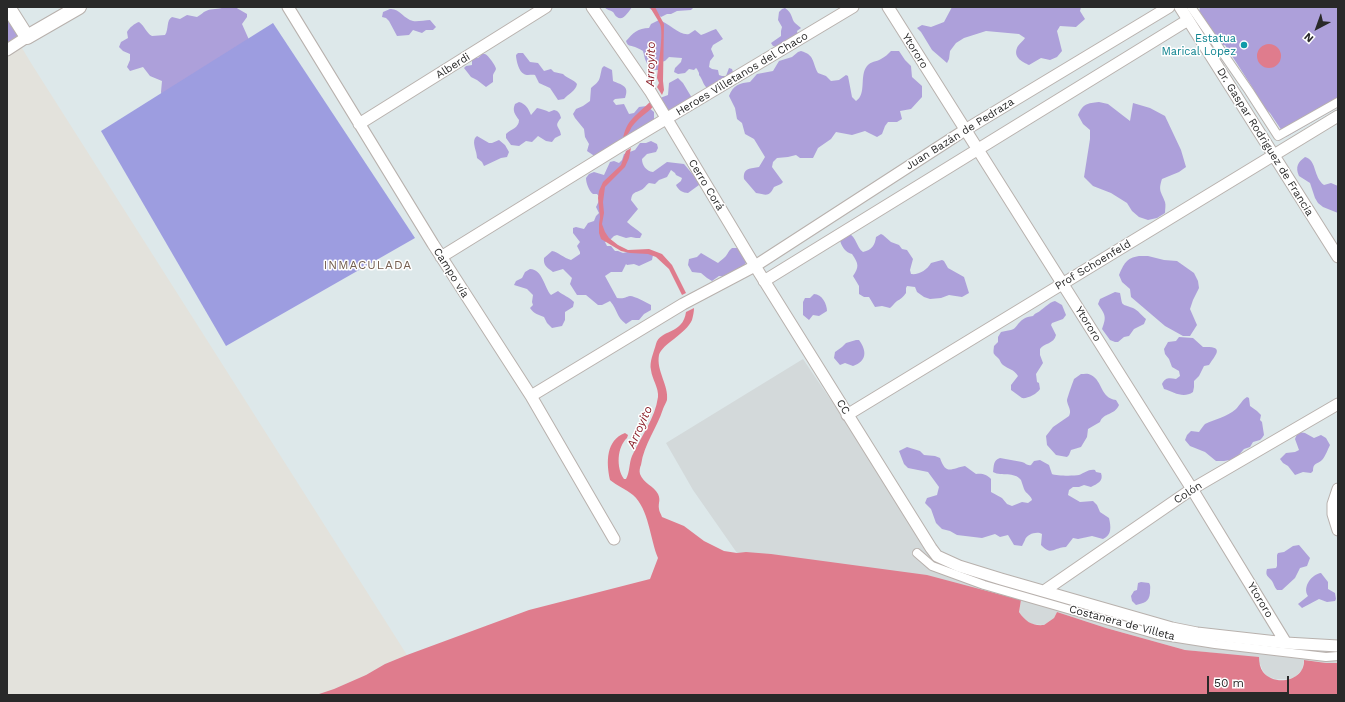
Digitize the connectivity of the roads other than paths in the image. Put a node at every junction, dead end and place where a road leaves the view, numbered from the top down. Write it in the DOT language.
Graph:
graph roads {
  1 [pos="8,7"];
  2 [pos="79,7"];
  3 [pos="288,7"];
  4 [pos="546,7"];
  5 [pos="592,7"];
  6 [pos="853,7"];
  7 [pos="888,7"];
  8 [pos="1169,7"];
  9 [pos="1180,7"];
  10 [pos="1191,7"];
  11 [pos="1188,20"];
  12 [pos="27,37"];
  13 [pos="7,50"];
  14 [pos="1338,102"];
  15 [pos="1338,116"];
  16 [pos="666,119"];
  17 [pos="359,124"];
  18 [pos="965,130"];
  19 [pos="979,150"];
  20 [pos="1273,156"];
  21 [pos="441,257"];
  22 [pos="1338,257"];
  23 [pos="754,266"];
  24 [pos="764,281"];
  25 [pos="1063,284"];
  26 [pos="531,396"];
  27 [pos="1338,406"];
  28 [pos="847,415"];
  29 [pos="1192,489"];
  30 [pos="1338,489"];
  31 [pos="1338,530"];
  32 [pos="614,539"];
  33 [pos="931,548"];
  34 [pos="916,553"];
  35 [pos="1044,591"];
  36 [pos="1286,644"];
  37 [pos="1338,646"];
  38 [pos="1338,656"];
  1 -- 12 [label="street"];
  2 -- 12 [label="street"];
  3 -- 17 [label="street, Campo vía"];
  4 -- 17 [label="street, Alberdi"];
  5 -- 16 [label="street, Cerro Corá"];
  6 -- 16 [label="street, Heroes Villetanos del Chaco"];
  7 -- 18 [label="street, Ytororo"];
  8 -- 18 [label="street, Juan Bazán de Pedraza"];
  9 -- 11 [label="street, Dr. Gaspar Rodriguez de Francia"];
  10 -- 14 [label="street"];
  11 -- 19 [label="street"];
  11 -- 20 [label="street, Dr. Gaspar Rodriguez de Francia"];
  12 -- 13 [label="street"];
  15 -- 20 [label="street, Prof Schoenfeld"];
  16 -- 21 [label="street, Heroes Villetanos del Chaco"];
  16 -- 23 [label="street, Cerro Corá"];
  17 -- 21 [label="street, Campo vía"];
  18 -- 19 [label="street, Ytororo"];
  18 -- 23 [label="street, Juan Bazán de Pedraza"];
  19 -- 24 [label="street"];
  19 -- 25 [label="street, Ytororo"];
  20 -- 22 [label="street, Dr. Gaspar Rodriguez de Francia"];
  20 -- 25 [label="street, Prof Schoenfeld"];
  21 -- 26 [label="street, Campo vía"];
  23 -- 24 [label="street, CC"];
  23 -- 26 [label="street, Juan Bazán de Pedraza"];
  24 -- 28 [label="street, CC"];
  25 -- 28 [label="street, Prof Schoenfeld"];
  25 -- 29 [label="street, Ytororo"];
  26 -- 32 [label="street, Campo vía"];
  27 -- 29 [label="street, Colón"];
  28 -- 33 [label="street, CC"];
  29 -- 35 [label="street, Colón"];
  29 -- 36 [label="street, Ytororo"];
  30 -- 31 [label="street"];
  33 -- 35 [label="street, Costanera de Villeta"];
  34 -- 38 [label="street, Costanera de Villeta"];
  35 -- 36 [label="street, Costanera de Villeta"];
  36 -- 37 [label="street, Costanera de Villeta"];
}
